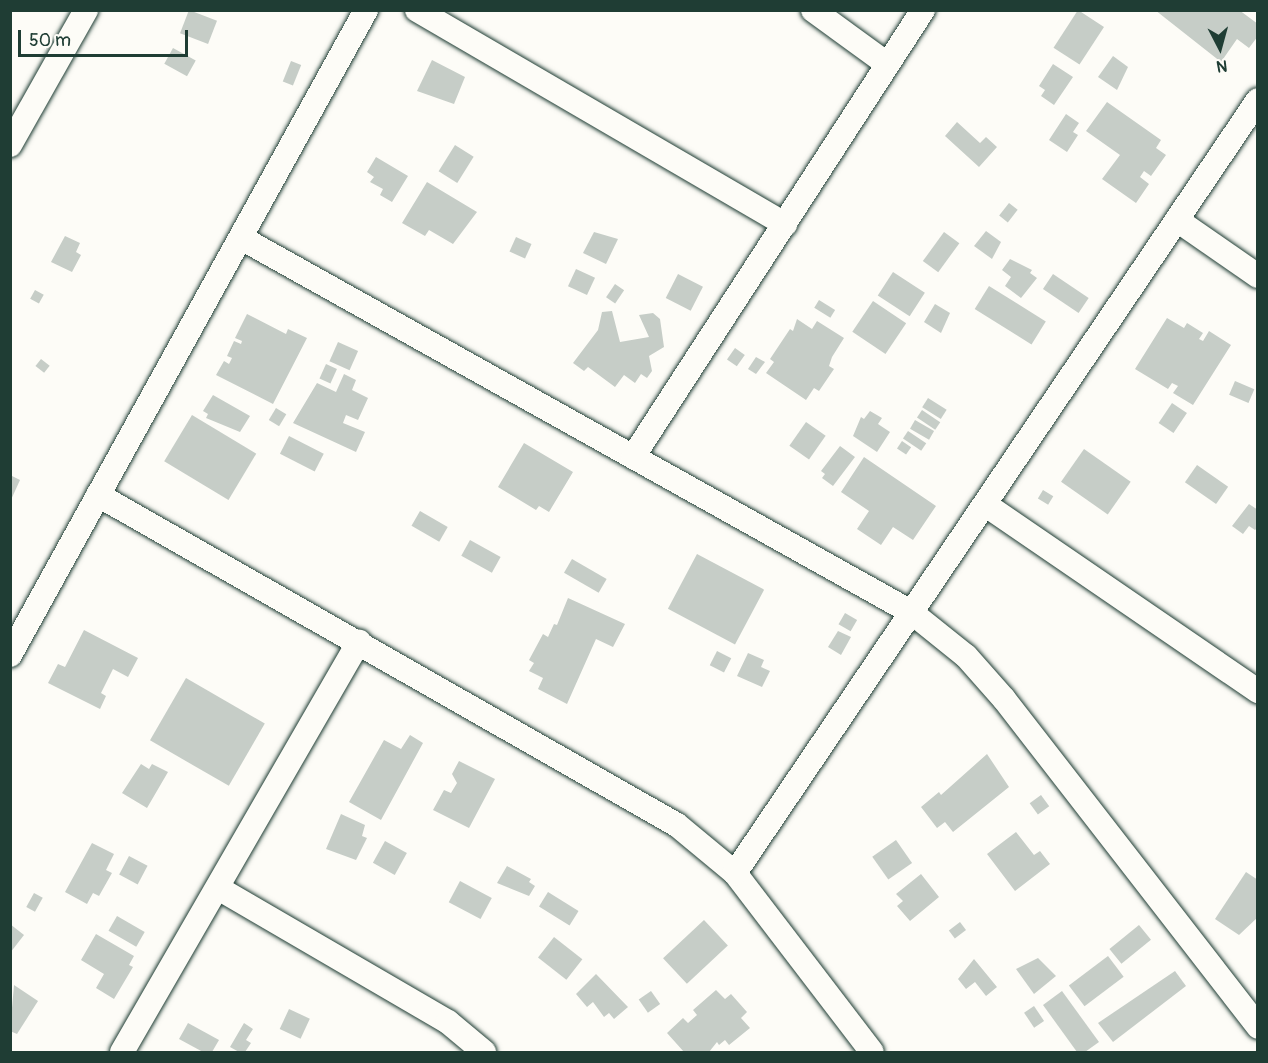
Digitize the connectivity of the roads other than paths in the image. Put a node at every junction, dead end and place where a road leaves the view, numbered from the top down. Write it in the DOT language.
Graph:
graph roads {
  1 [pos="86,10"];
  2 [pos="366,10"];
  3 [pos="417,10"];
  4 [pos="813,10"];
  5 [pos="923,10"];
  6 [pos="887,64"];
  7 [pos="1257,100"];
  8 [pos="10,145"];
  9 [pos="1177,220"];
  10 [pos="785,224"];
  11 [pos="243,239"];
  12 [pos="1257,276"];
  13 [pos="633,457"];
  14 [pos="98,495"];
  15 [pos="986,505"];
  16 [pos="911,612"];
  17 [pos="360,641"];
  18 [pos="10,655"];
  19 [pos="1257,691"];
  20 [pos="735,873"];
  21 [pos="218,888"];
  22 [pos="1257,1027"];
  23 [pos="122,1053"];
  24 [pos="484,1053"];
  25 [pos="872,1053"];
  1 -- 8 [label="street"];
  2 -- 11 [label="street"];
  3 -- 10 [label="street"];
  4 -- 6 [label="street"];
  5 -- 6 [label="street"];
  6 -- 10 [label="street"];
  7 -- 9 [label="street"];
  9 -- 12 [label="street"];
  9 -- 15 [label="street"];
  10 -- 13 [label="street"];
  11 -- 13 [label="street"];
  11 -- 14 [label="street"];
  13 -- 16 [label="street"];
  14 -- 17 [label="street"];
  14 -- 18 [label="street"];
  15 -- 16 [label="street"];
  15 -- 19 [label="street"];
  16 -- 20 [label="street"];
  16 -- 22 [label="street"];
  17 -- 20 [label="street"];
  17 -- 21 [label="street"];
  20 -- 25 [label="street"];
  21 -- 23 [label="street"];
  21 -- 24 [label="street"];
}
